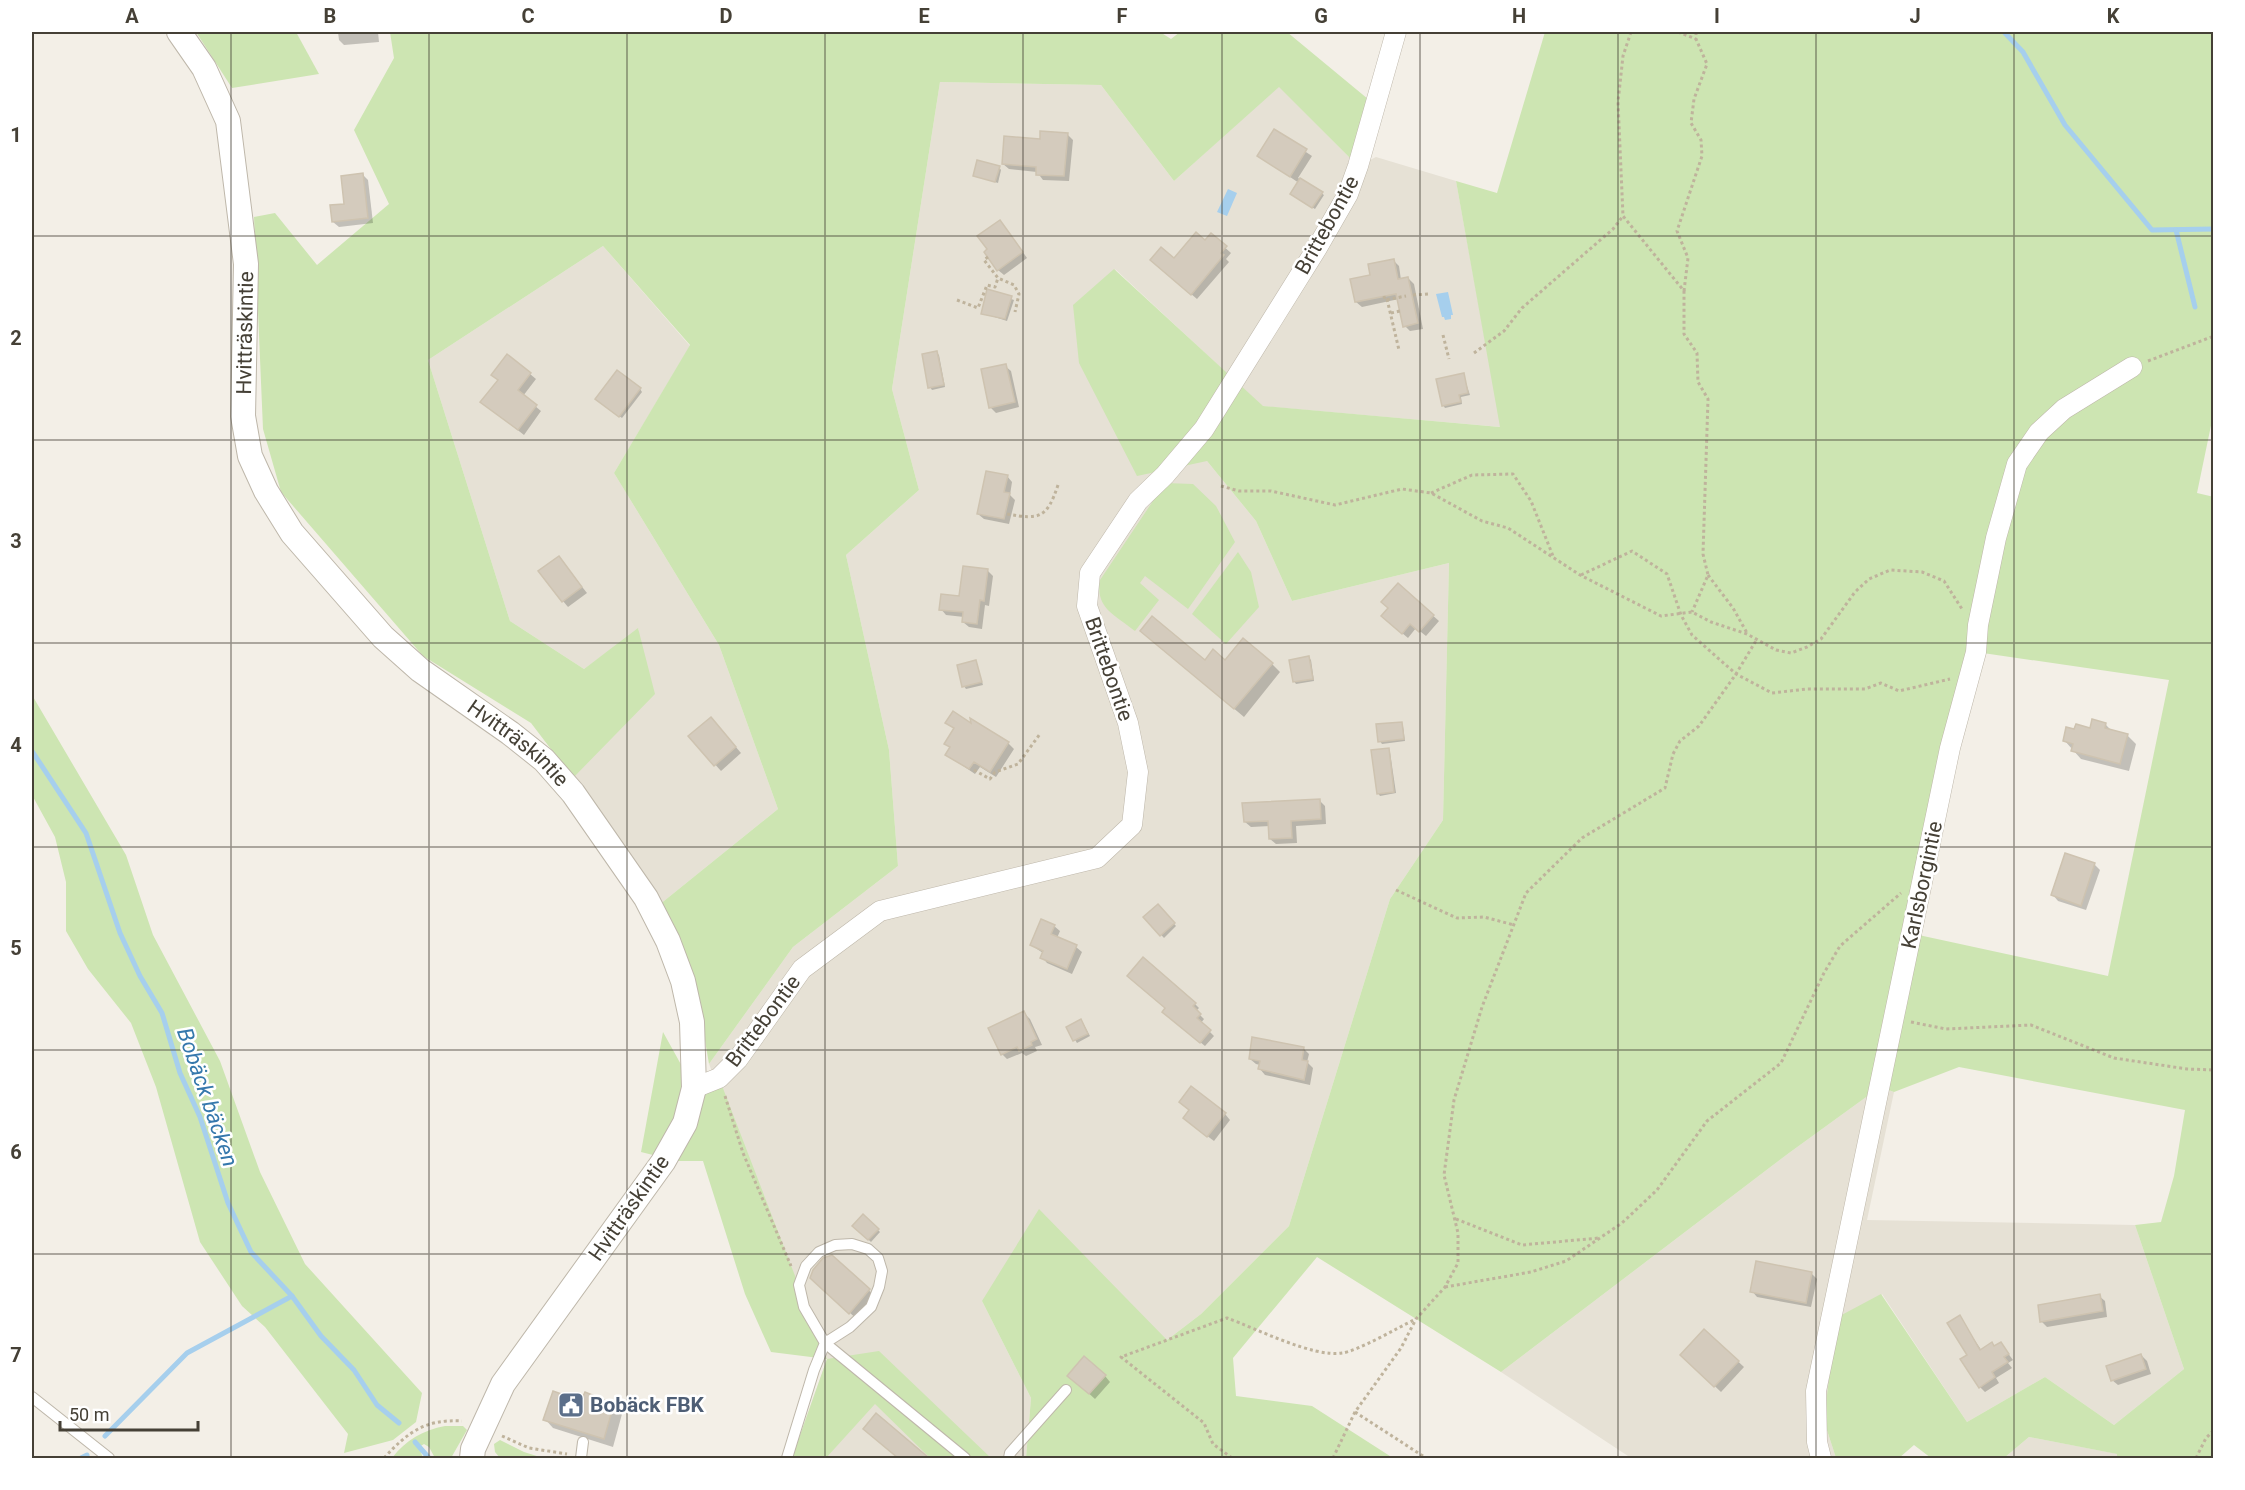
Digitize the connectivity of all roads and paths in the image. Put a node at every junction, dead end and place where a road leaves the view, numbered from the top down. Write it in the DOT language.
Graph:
graph roads {
  1 [pos="179,32"];
  2 [pos="1396,32"];
  3 [pos="1630,32"];
  4 [pos="1678,32"];
  5 [pos="1696,32"];
  6 [pos="1696,39"];
  7 [pos="1623,216"];
  8 [pos="988,258"];
  9 [pos="998,278"];
  10 [pos="1684,291"];
  11 [pos="1429,294"];
  12 [pos="1413,295"];
  13 [pos="1406,296"];
  14 [pos="957,300"];
  15 [pos="1400,311"];
  16 [pos="1015,312"];
  17 [pos="1391,313"];
  18 [pos="1443,335"];
  19 [pos="2214,336"];
  20 [pos="1399,350"];
  21 [pos="1474,353"];
  22 [pos="1449,360"];
  23 [pos="2132,367"];
  24 [pos="1058,485"];
  25 [pos="1221,486"];
  26 [pos="1431,493"];
  27 [pos="1007,514"];
  28 [pos="1553,558"];
  29 [pos="1581,575"];
  30 [pos="1708,575"];
  31 [pos="1692,612"];
  32 [pos="1681,615"];
  33 [pos="1978,625"];
  34 [pos="1747,634"];
  35 [pos="1757,639"];
  36 [pos="1736,674"];
  37 [pos="1969,675"];
  38 [pos="1040,734"];
  39 [pos="974,771"];
  40 [pos="1922,888"];
  41 [pos="1396,890"];
  42 [pos="1514,925"];
  43 [pos="1894,1018"];
  44 [pos="2214,1070"];
  45 [pos="719,1077"];
  46 [pos="694,1088"];
  47 [pos="1456,1219"];
  48 [pos="1601,1238"];
  49 [pos="799,1285"];
  50 [pos="1445,1287"];
  51 [pos="1416,1319"];
  52 [pos="825,1343"];
  53 [pos="1066,1390"];
  54 [pos="32,1397"];
  55 [pos="1355,1412"];
  56 [pos="483,1427"];
  57 [pos="2214,1430"];
  58 [pos="582,1442"];
  59 [pos="109,1458"];
  60 [pos="384,1458"];
  61 [pos="472,1458"];
  62 [pos="581,1458"];
  63 [pos="787,1458"];
  64 [pos="965,1458"];
  65 [pos="1009,1458"];
  66 [pos="1232,1458"];
  67 [pos="1333,1458"];
  68 [pos="1426,1458"];
  69 [pos="1821,1458"];
  70 [pos="2196,1458"];
  1 -- 46 [label="street, Hvitträskintie"];
  2 -- 45 [label="street, Brittebontie"];
  3 -- 7 [label="path"];
  4 -- 6 [label="path"];
  5 -- 6 [label="path"];
  6 -- 10 [label="path"];
  7 -- 10 [label="path"];
  7 -- 21 [label="path"];
  8 -- 9 [label="path"];
  9 -- 14 [label="path"];
  9 -- 16 [label="path"];
  10 -- 30 [label="path"];
  11 -- 12 [label="path"];
  13 -- 17 [label="path"];
  15 -- 17 [label="path"];
  17 -- 20 [label="path"];
  18 -- 22 [label="path"];
  19 -- 23 [label="path"];
  23 -- 33 [label="street, Karlsborgintie"];
  24 -- 27 [label="path"];
  25 -- 26 [label="path"];
  26 -- 28 [label="path"];
  26 -- 28 [label="path"];
  28 -- 29 [label="path"];
  29 -- 32 [label="path"];
  29 -- 32 [label="path"];
  30 -- 31 [label="path"];
  30 -- 34 [label="path"];
  31 -- 32 [label="path"];
  31 -- 34 [label="path"];
  32 -- 36 [label="path"];
  33 -- 35 [label="path"];
  33 -- 37 [label="street, Karlsborgintie"];
  34 -- 35 [label="path"];
  35 -- 36 [label="path"];
  36 -- 37 [label="path"];
  36 -- 42 [label="path"];
  37 -- 40 [label="street, Karlsborgintie"];
  38 -- 39 [label="path"];
  40 -- 43 [label="street, Karlsborgintie"];
  40 -- 48 [label="path"];
  41 -- 42 [label="path"];
  42 -- 47 [label="path"];
  43 -- 44 [label="path"];
  43 -- 69 [label="street, Karlsborgintie"];
  45 -- 46 [label="street, Brittebontie"];
  45 -- 49 [label="path"];
  46 -- 56 [label="street, Hvitträskintie"];
  47 -- 48 [label="path"];
  47 -- 50 [label="path"];
  48 -- 50 [label="path"];
  49 -- 52 [label="lane"];
  49 -- 52 [label="lane"];
  50 -- 51 [label="path"];
  51 -- 55 [label="path"];
  51 -- 66 [label="path"];
  52 -- 63 [label="lane"];
  52 -- 64 [label="lane"];
  53 -- 65 [label="lane"];
  54 -- 59 [label="lane"];
  55 -- 67 [label="path"];
  55 -- 68 [label="path"];
  56 -- 60 [label="path"];
  56 -- 61 [label="street, Hvitträskintie"];
  56 -- 62 [label="path"];
  57 -- 70 [label="path"];
  58 -- 62 [label="lane"];
}
